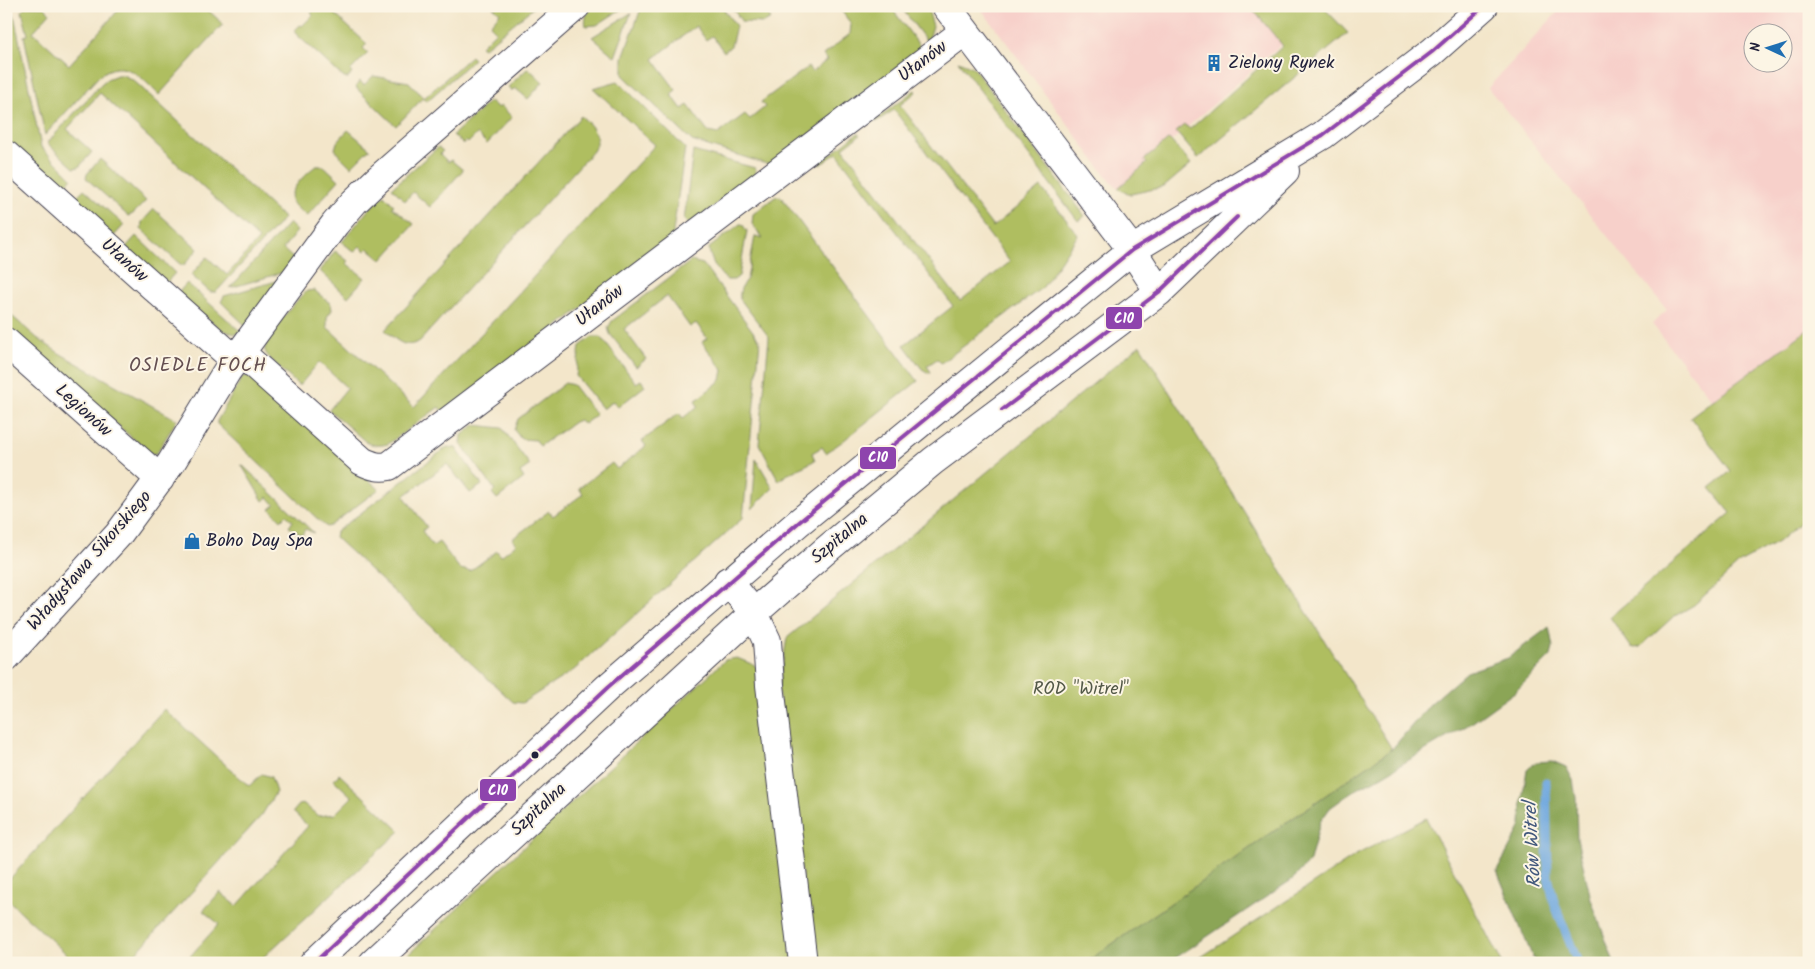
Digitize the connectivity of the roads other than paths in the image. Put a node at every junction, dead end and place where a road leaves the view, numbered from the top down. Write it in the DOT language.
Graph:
graph roads {
  1 [pos="576,6"];
  2 [pos="946,6"];
  3 [pos="1484,6"];
  4 [pos="965,31"];
  5 [pos="1323,135"];
  6 [pos="6,155"];
  7 [pos="1132,250"];
  8 [pos="1159,292"];
  9 [pos="6,342"];
  10 [pos="238,356"];
  11 [pos="160,479"];
  12 [pos="728,582"];
  13 [pos="754,613"];
  14 [pos="6,657"];
  15 [pos="314,963"];
  16 [pos="373,963"];
  17 [pos="804,963"];
  1 -- 10 [label="street"];
  2 -- 4 [label="street, Ułanów"];
  3 -- 5 [label="street, Szpitalna"];
  4 -- 7 [label="street, Ułanów"];
  4 -- 10 [label="street, Ułanów"];
  5 -- 7 [label="street, Szpitalna"];
  5 -- 8 [label="street, Szpitalna"];
  6 -- 10 [label="street, Ułanów"];
  7 -- 8 [label="street, Ułanów"];
  7 -- 12 [label="street, Szpitalna"];
  8 -- 13 [label="street, Szpitalna"];
  9 -- 11 [label="street, Legionów"];
  10 -- 11 [label="street, Władysława Sikorskiego"];
  11 -- 14 [label="street, Władysława Sikorskiego"];
  12 -- 13 [label="street"];
  12 -- 15 [label="street, Szpitalna"];
  13 -- 16 [label="street, Szpitalna"];
  13 -- 17 [label="street"];
}
